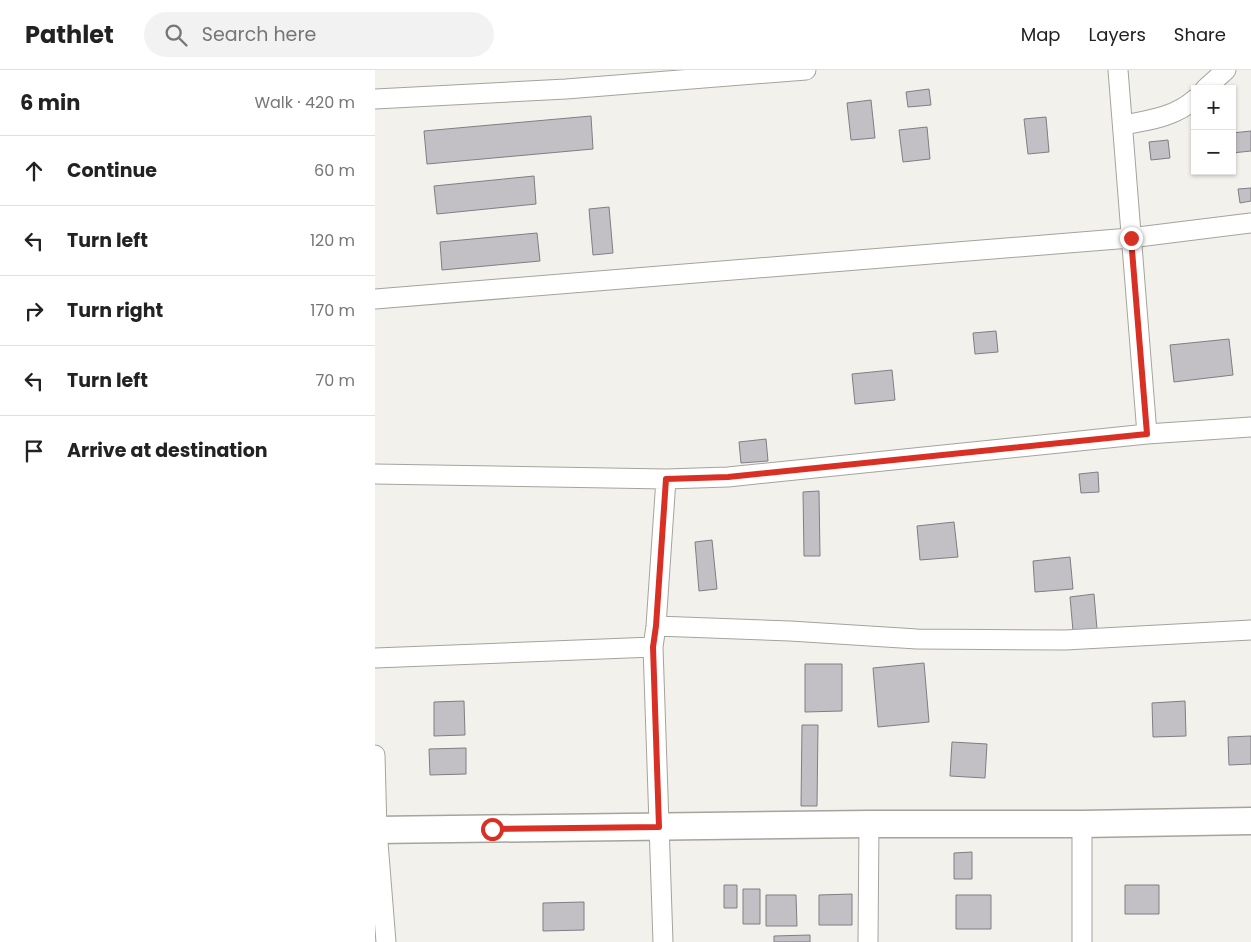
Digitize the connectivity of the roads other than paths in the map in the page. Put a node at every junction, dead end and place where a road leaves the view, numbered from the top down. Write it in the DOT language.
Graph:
graph roads {
  1 [pos="806,70"];
  2 [pos="1118,70"];
  3 [pos="1225,70"];
  4 [pos="1209,85"];
  5 [pos="375,98"];
  6 [pos="1191,102"];
  7 [pos="1123,125"];
  8 [pos="1251,223"];
  9 [pos="1131,238"];
  10 [pos="375,299"];
  11 [pos="1251,427"];
  12 [pos="1147,434"];
  13 [pos="375,474"];
  14 [pos="666,479"];
  15 [pos="656,626"];
  16 [pos="1251,630"];
  17 [pos="653,647"];
  18 [pos="375,658"];
  19 [pos="375,755"];
  20 [pos="1251,821"];
  21 [pos="869,824"];
  22 [pos="1082,824"];
  23 [pos="659,827"];
  24 [pos="376,830"];
  25 [pos="386,942"];
  26 [pos="663,942"];
  27 [pos="868,942"];
  28 [pos="1083,942"];
  1 -- 5 [label="street"];
  2 -- 7 [label="street"];
  3 -- 4 [label="street"];
  6 -- 7 [label="street"];
  7 -- 9 [label="street"];
  8 -- 9 [label="street"];
  9 -- 10 [label="street"];
  9 -- 12 [label="street"];
  11 -- 12 [label="street"];
  12 -- 14 [label="street"];
  13 -- 14 [label="street"];
  14 -- 15 [label="street"];
  15 -- 16 [label="street"];
  15 -- 17 [label="street"];
  17 -- 18 [label="street"];
  17 -- 23 [label="street"];
  19 -- 24 [label="street"];
  20 -- 22 [label="street"];
  21 -- 22 [label="street"];
  21 -- 23 [label="street"];
  21 -- 27 [label="street"];
  22 -- 28 [label="street"];
  23 -- 24 [label="street"];
  23 -- 26 [label="street"];
  24 -- 25 [label="street"];
}
